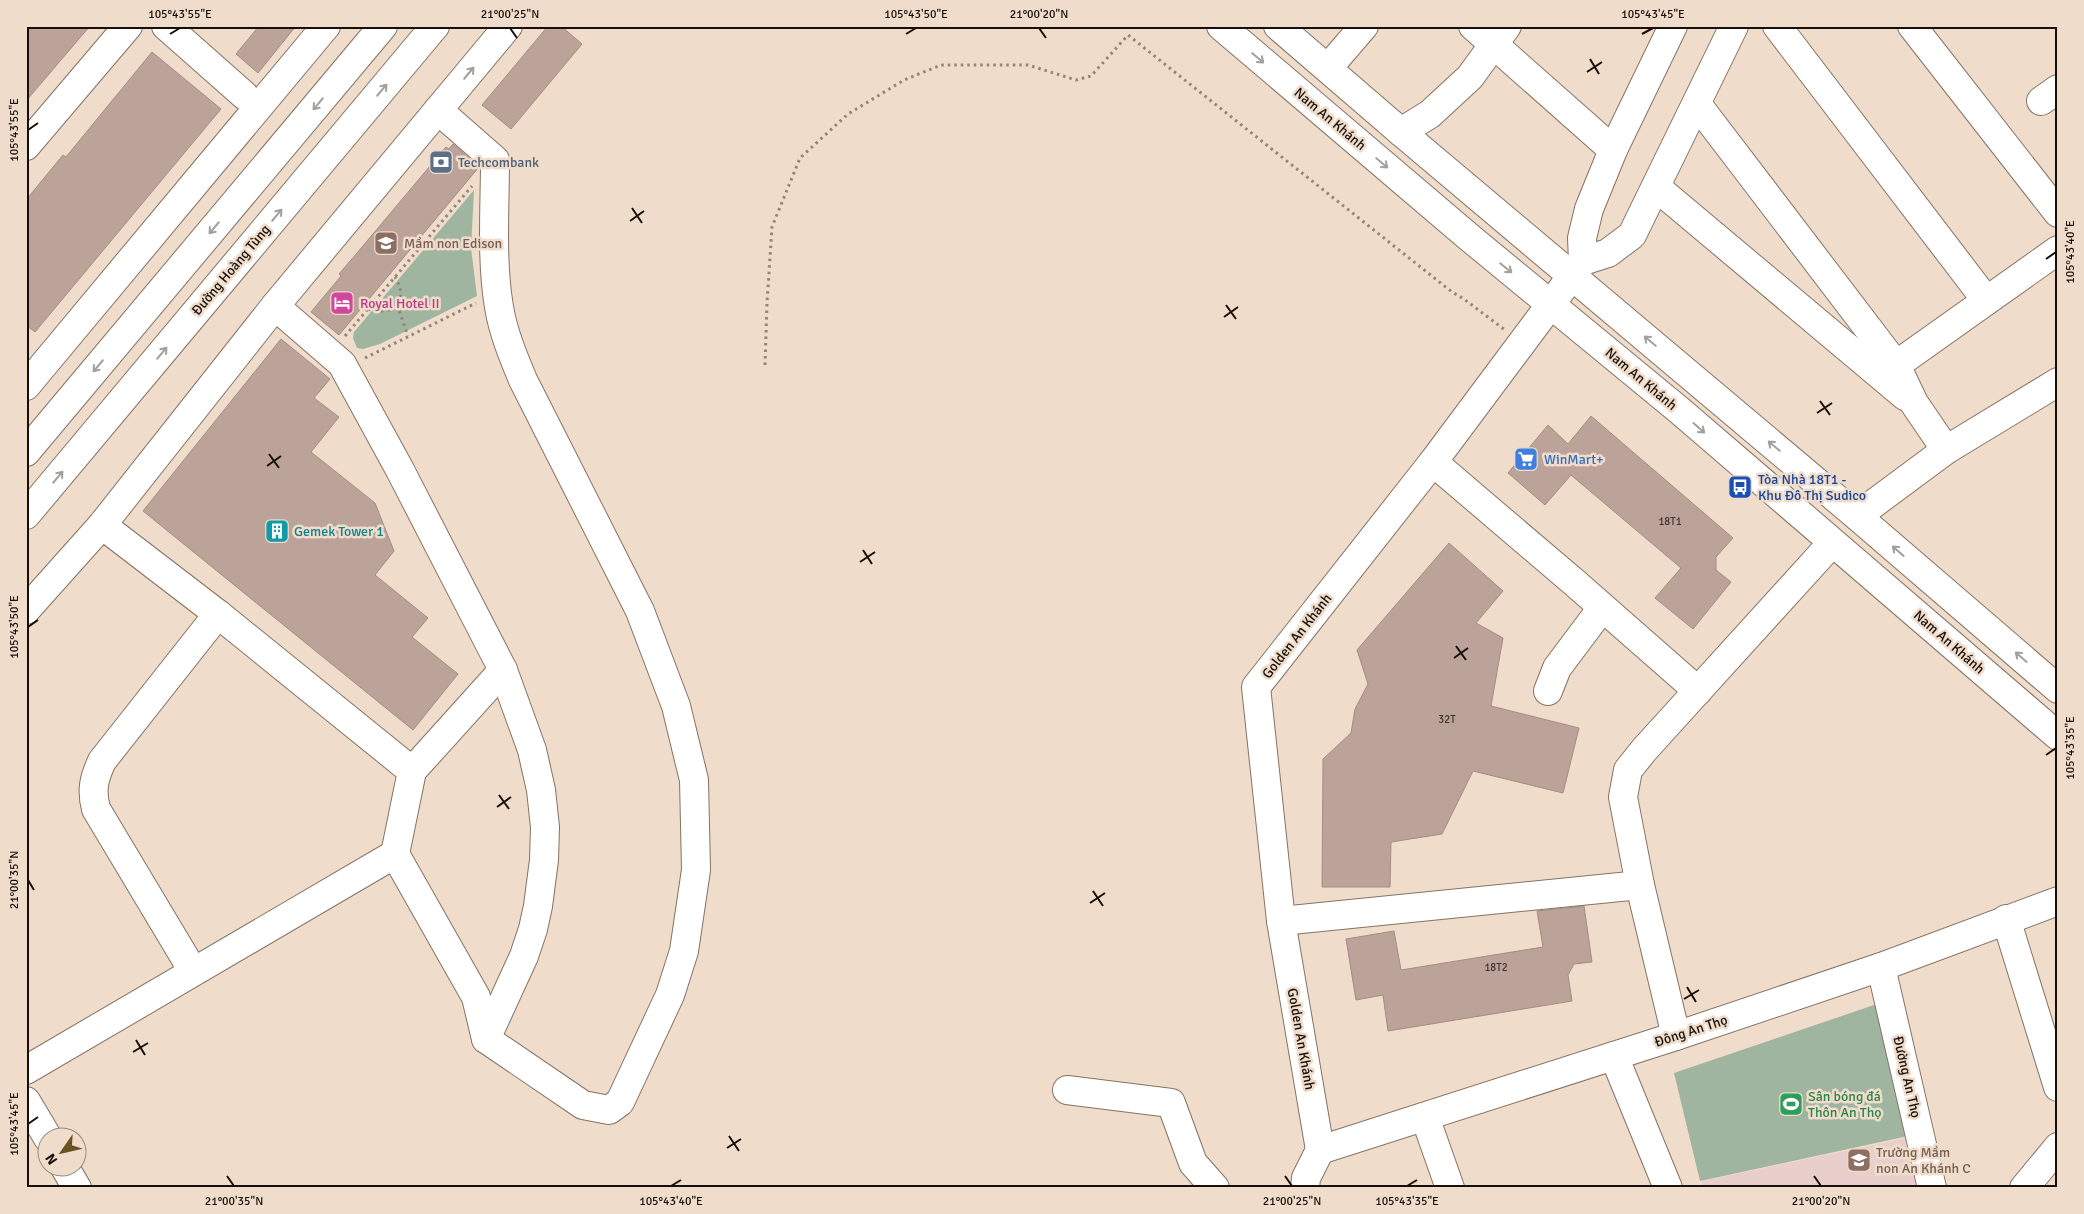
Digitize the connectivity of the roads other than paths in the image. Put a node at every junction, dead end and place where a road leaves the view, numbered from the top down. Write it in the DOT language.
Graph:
graph roads {
  1 [pos="128,26"];
  2 [pos="166,26"];
  3 [pos="326,26"];
  4 [pos="383,26"];
  5 [pos="435,26"];
  6 [pos="508,26"];
  7 [pos="1221,26"];
  8 [pos="1278,26"];
  9 [pos="1364,26"];
  10 [pos="1734,26"];
  11 [pos="1776,26"];
  12 [pos="1912,26"];
  13 [pos="1491,32"];
  14 [pos="1664,32"];
  15 [pos="1328,68"];
  16 [pos="244,94"];
  17 [pos="1697,104"];
  18 [pos="438,110"];
  19 [pos="1401,132"];
  20 [pos="26,146"];
  21 [pos="1613,150"];
  22 [pos="1656,187"];
  23 [pos="2058,213"];
  24 [pos="2058,250"];
  25 [pos="1578,268"];
  26 [pos="1986,300"];
  27 [pos="1550,303"];
  28 [pos="275,306"];
  29 [pos="1896,365"];
  30 [pos="2058,382"];
  31 [pos="26,386"];
  32 [pos="1914,403"];
  33 [pos="1946,450"];
  34 [pos="26,452"];
  35 [pos="1433,462"];
  36 [pos="26,515"];
  37 [pos="1857,516"];
  38 [pos="102,525"];
  39 [pos="1832,543"];
  40 [pos="1602,608"];
  41 [pos="26,610"];
  42 [pos="218,614"];
  43 [pos="503,670"];
  44 [pos="2058,689"];
  45 [pos="1548,691"];
  46 [pos="1698,691"];
  47 [pos="2058,736"];
  48 [pos="412,771"];
  49 [pos="395,854"];
  50 [pos="1640,884"];
  51 [pos="2058,901"];
  52 [pos="2006,919"];
  53 [pos="1281,921"];
  54 [pos="1881,967"];
  55 [pos="193,971"];
  56 [pos="1676,1036"];
  57 [pos="486,1039"];
  58 [pos="1614,1056"];
  59 [pos="26,1070"];
  60 [pos="2058,1087"];
  61 [pos="1067,1090"];
  62 [pos="26,1101"];
  63 [pos="1425,1117"];
  64 [pos="41,1126"];
  65 [pos="2058,1146"];
  66 [pos="1320,1150"];
  67 [pos="69,1176"];
  68 [pos="76,1188"];
  69 [pos="1215,1188"];
  70 [pos="1305,1188"];
  71 [pos="1450,1188"];
  72 [pos="1668,1188"];
  73 [pos="1932,1188"];
  74 [pos="2024,1188"];
  1 -- 20 [label="street"];
  2 -- 16 [label="street"];
  3 -- 31 [label="street"];
  4 -- 34 [label="street, one-way"];
  36 -- 5 [label="street, Đường Hoàng Tùng, one-way"];
  18 -- 6 [label="street, one-way"];
  7 -- 27 [label="street, Nam An Khánh, one-way"];
  8 -- 15 [label="street"];
  9 -- 15 [label="street"];
  10 -- 17 [label="street"];
  11 -- 26 [label="street"];
  12 -- 23 [label="street"];
  13 -- 19 [label="street"];
  13 -- 21 [label="street"];
  14 -- 21 [label="street"];
  15 -- 19 [label="street"];
  17 -- 22 [label="street"];
  17 -- 29 [label="street"];
  18 -- 28 [label="street"];
  18 -- 57 [label="street"];
  19 -- 25 [label="street"];
  21 -- 25 [label="street"];
  22 -- 25 [label="street"];
  22 -- 32 [label="street"];
  24 -- 26 [label="street"];
  25 -- 27 [label="street, Golden An Khánh"];
  37 -- 25 [label="street, one-way"];
  26 -- 29 [label="street"];
  27 -- 35 [label="street, Golden An Khánh"];
  27 -- 39 [label="street, Nam An Khánh, one-way"];
  28 -- 38 [label="street"];
  28 -- 43 [label="street"];
  29 -- 32 [label="street"];
  30 -- 33 [label="street"];
  32 -- 33 [label="street"];
  33 -- 37 [label="street"];
  35 -- 40 [label="street"];
  35 -- 53 [label="street, Golden An Khánh"];
  44 -- 37 [label="street, one-way"];
  38 -- 41 [label="street"];
  38 -- 42 [label="street"];
  39 -- 46 [label="street"];
  39 -- 47 [label="street, Nam An Khánh"];
  40 -- 45 [label="street"];
  40 -- 46 [label="street"];
  42 -- 48 [label="street"];
  42 -- 55 [label="street"];
  43 -- 48 [label="street"];
  43 -- 57 [label="street"];
  46 -- 50 [label="street"];
  48 -- 49 [label="street"];
  49 -- 55 [label="street"];
  49 -- 57 [label="street"];
  50 -- 53 [label="street"];
  50 -- 56 [label="street"];
  51 -- 52 [label="street, Đông An Thọ"];
  52 -- 54 [label="street, Đông An Thọ"];
  52 -- 60 [label="street"];
  53 -- 66 [label="street, Golden An Khánh"];
  54 -- 56 [label="street, Đông An Thọ"];
  54 -- 73 [label="street, Đường An Thọ"];
  55 -- 59 [label="street"];
  56 -- 58 [label="street, Đông An Thọ"];
  58 -- 63 [label="street, Đông An Thọ"];
  58 -- 72 [label="street"];
  61 -- 69 [label="street"];
  62 -- 64 [label="street"];
  63 -- 66 [label="street, Đông An Thọ"];
  63 -- 71 [label="street"];
  65 -- 74 [label="street"];
  66 -- 70 [label="street"];
  67 -- 68 [label="street"];
}
